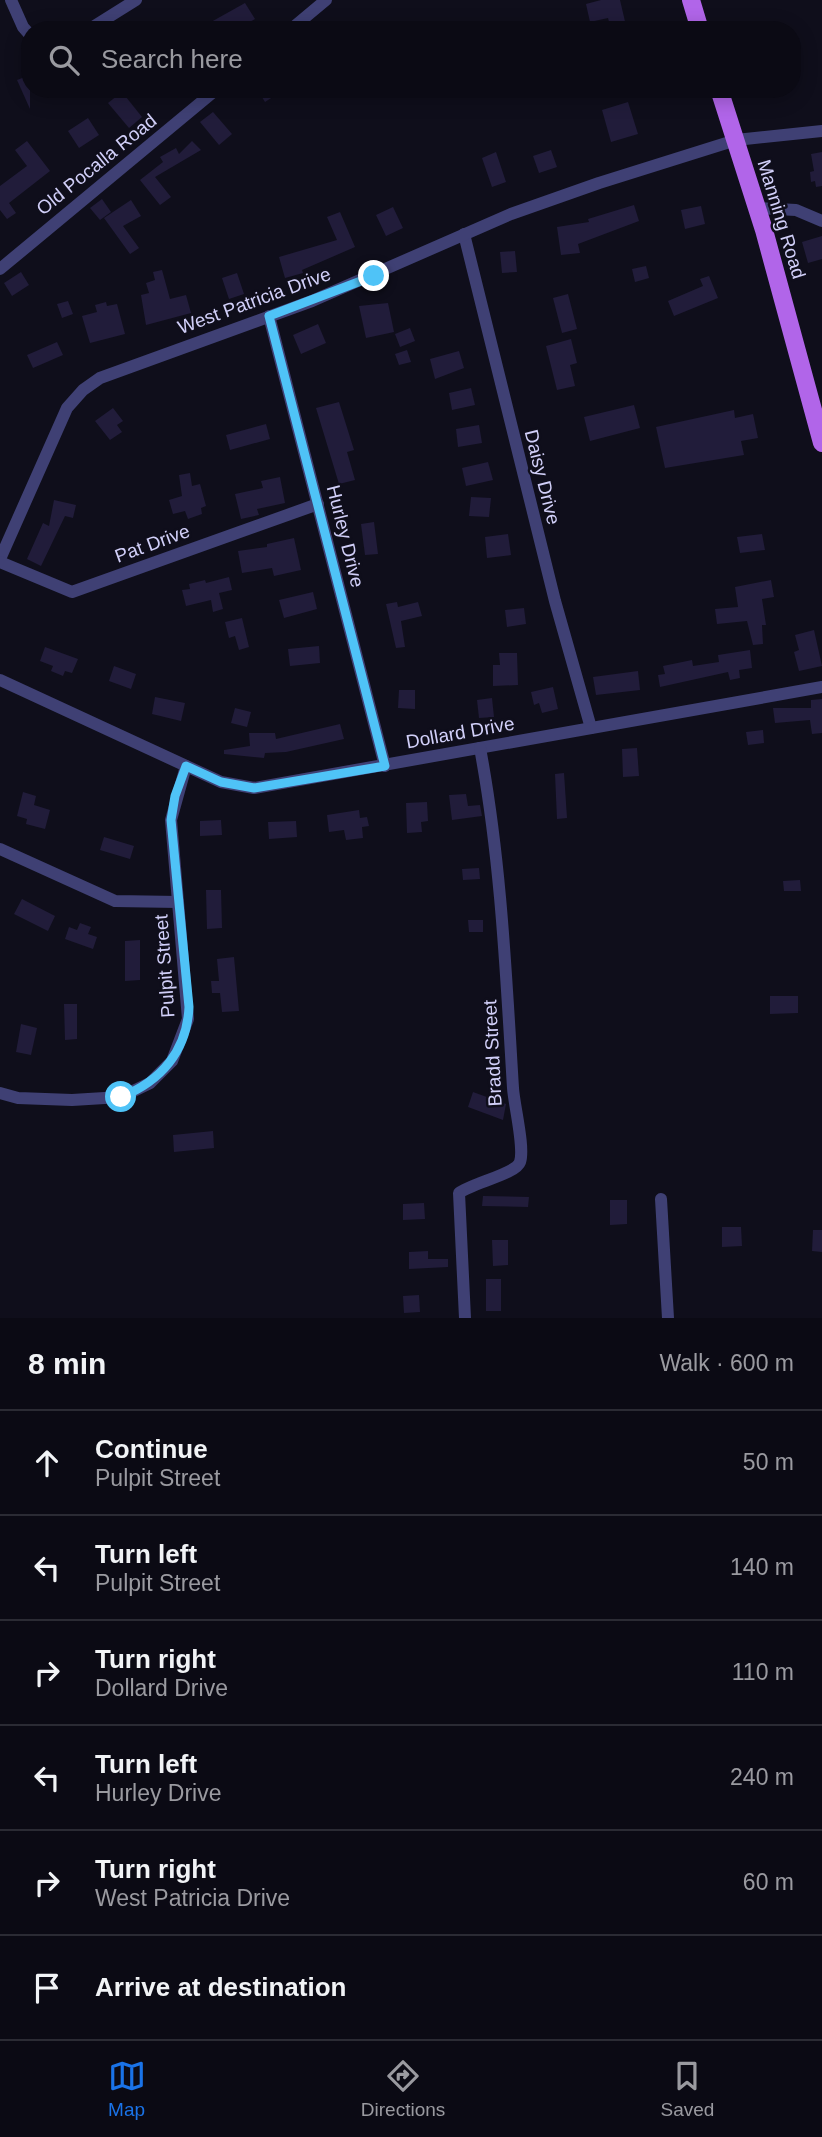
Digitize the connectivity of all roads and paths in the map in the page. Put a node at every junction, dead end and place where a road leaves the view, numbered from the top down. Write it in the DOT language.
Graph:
graph roads {
  1 [pos="11,0"];
  2 [pos="136,0"];
  3 [pos="326,0"];
  4 [pos="691,0"];
  5 [pos="102,21"];
  6 [pos="301,21"];
  7 [pos="697,21"];
  8 [pos="21,22"];
  9 [pos="207,98"];
  10 [pos="722,98"];
  11 [pos="822,131"];
  12 [pos="736,140"];
  13 [pos="757,208"];
  14 [pos="822,221"];
  15 [pos="464,234"];
  16 [pos="0,269"];
  17 [pos="269,316"];
  18 [pos="815,385"];
  19 [pos="822,443"];
  20 [pos="318,504"];
  21 [pos="0,560"];
  22 [pos="0,680"];
  23 [pos="822,687"];
  24 [pos="591,728"];
  25 [pos="480,748"];
  26 [pos="186,766"];
  27 [pos="385,766"];
  28 [pos="0,849"];
  29 [pos="178,902"];
  30 [pos="0,1093"];
  31 [pos="661,1199"];
  32 [pos="465,1318"];
  33 [pos="668,1318"];
  1 -- 8 [label="street"];
  2 -- 5 [label="street"];
  3 -- 6 [label="street"];
  4 -- 7 [label="main road"];
  9 -- 16 [label="street, Old Pocalla Road"];
  10 -- 12 [label="main road, Manning Road"];
  11 -- 12 [label="street, West Patricia Drive"];
  12 -- 13 [label="main road, Manning Road"];
  12 -- 15 [label="street, West Patricia Drive"];
  13 -- 14 [label="street"];
  13 -- 18 [label="main road, Manning Road"];
  15 -- 17 [label="street, West Patricia Drive"];
  15 -- 24 [label="street, Daisy Drive"];
  17 -- 20 [label="street, Hurley Drive"];
  17 -- 21 [label="street, West Patricia Drive"];
  18 -- 19 [label="main road, Manning Road"];
  20 -- 21 [label="street, Pat Drive"];
  20 -- 27 [label="street, Hurley Drive"];
  22 -- 26 [label="street, Dollard Drive"];
  23 -- 24 [label="street, Dollard Drive"];
  24 -- 25 [label="street, Dollard Drive"];
  25 -- 27 [label="street, Dollard Drive"];
  25 -- 32 [label="street, Bradd Street"];
  26 -- 27 [label="street, Dollard Drive"];
  26 -- 29 [label="street, Pulpit Street"];
  28 -- 29 [label="street"];
  29 -- 30 [label="street, Pulpit Street"];
  31 -- 33 [label="street"];
}
